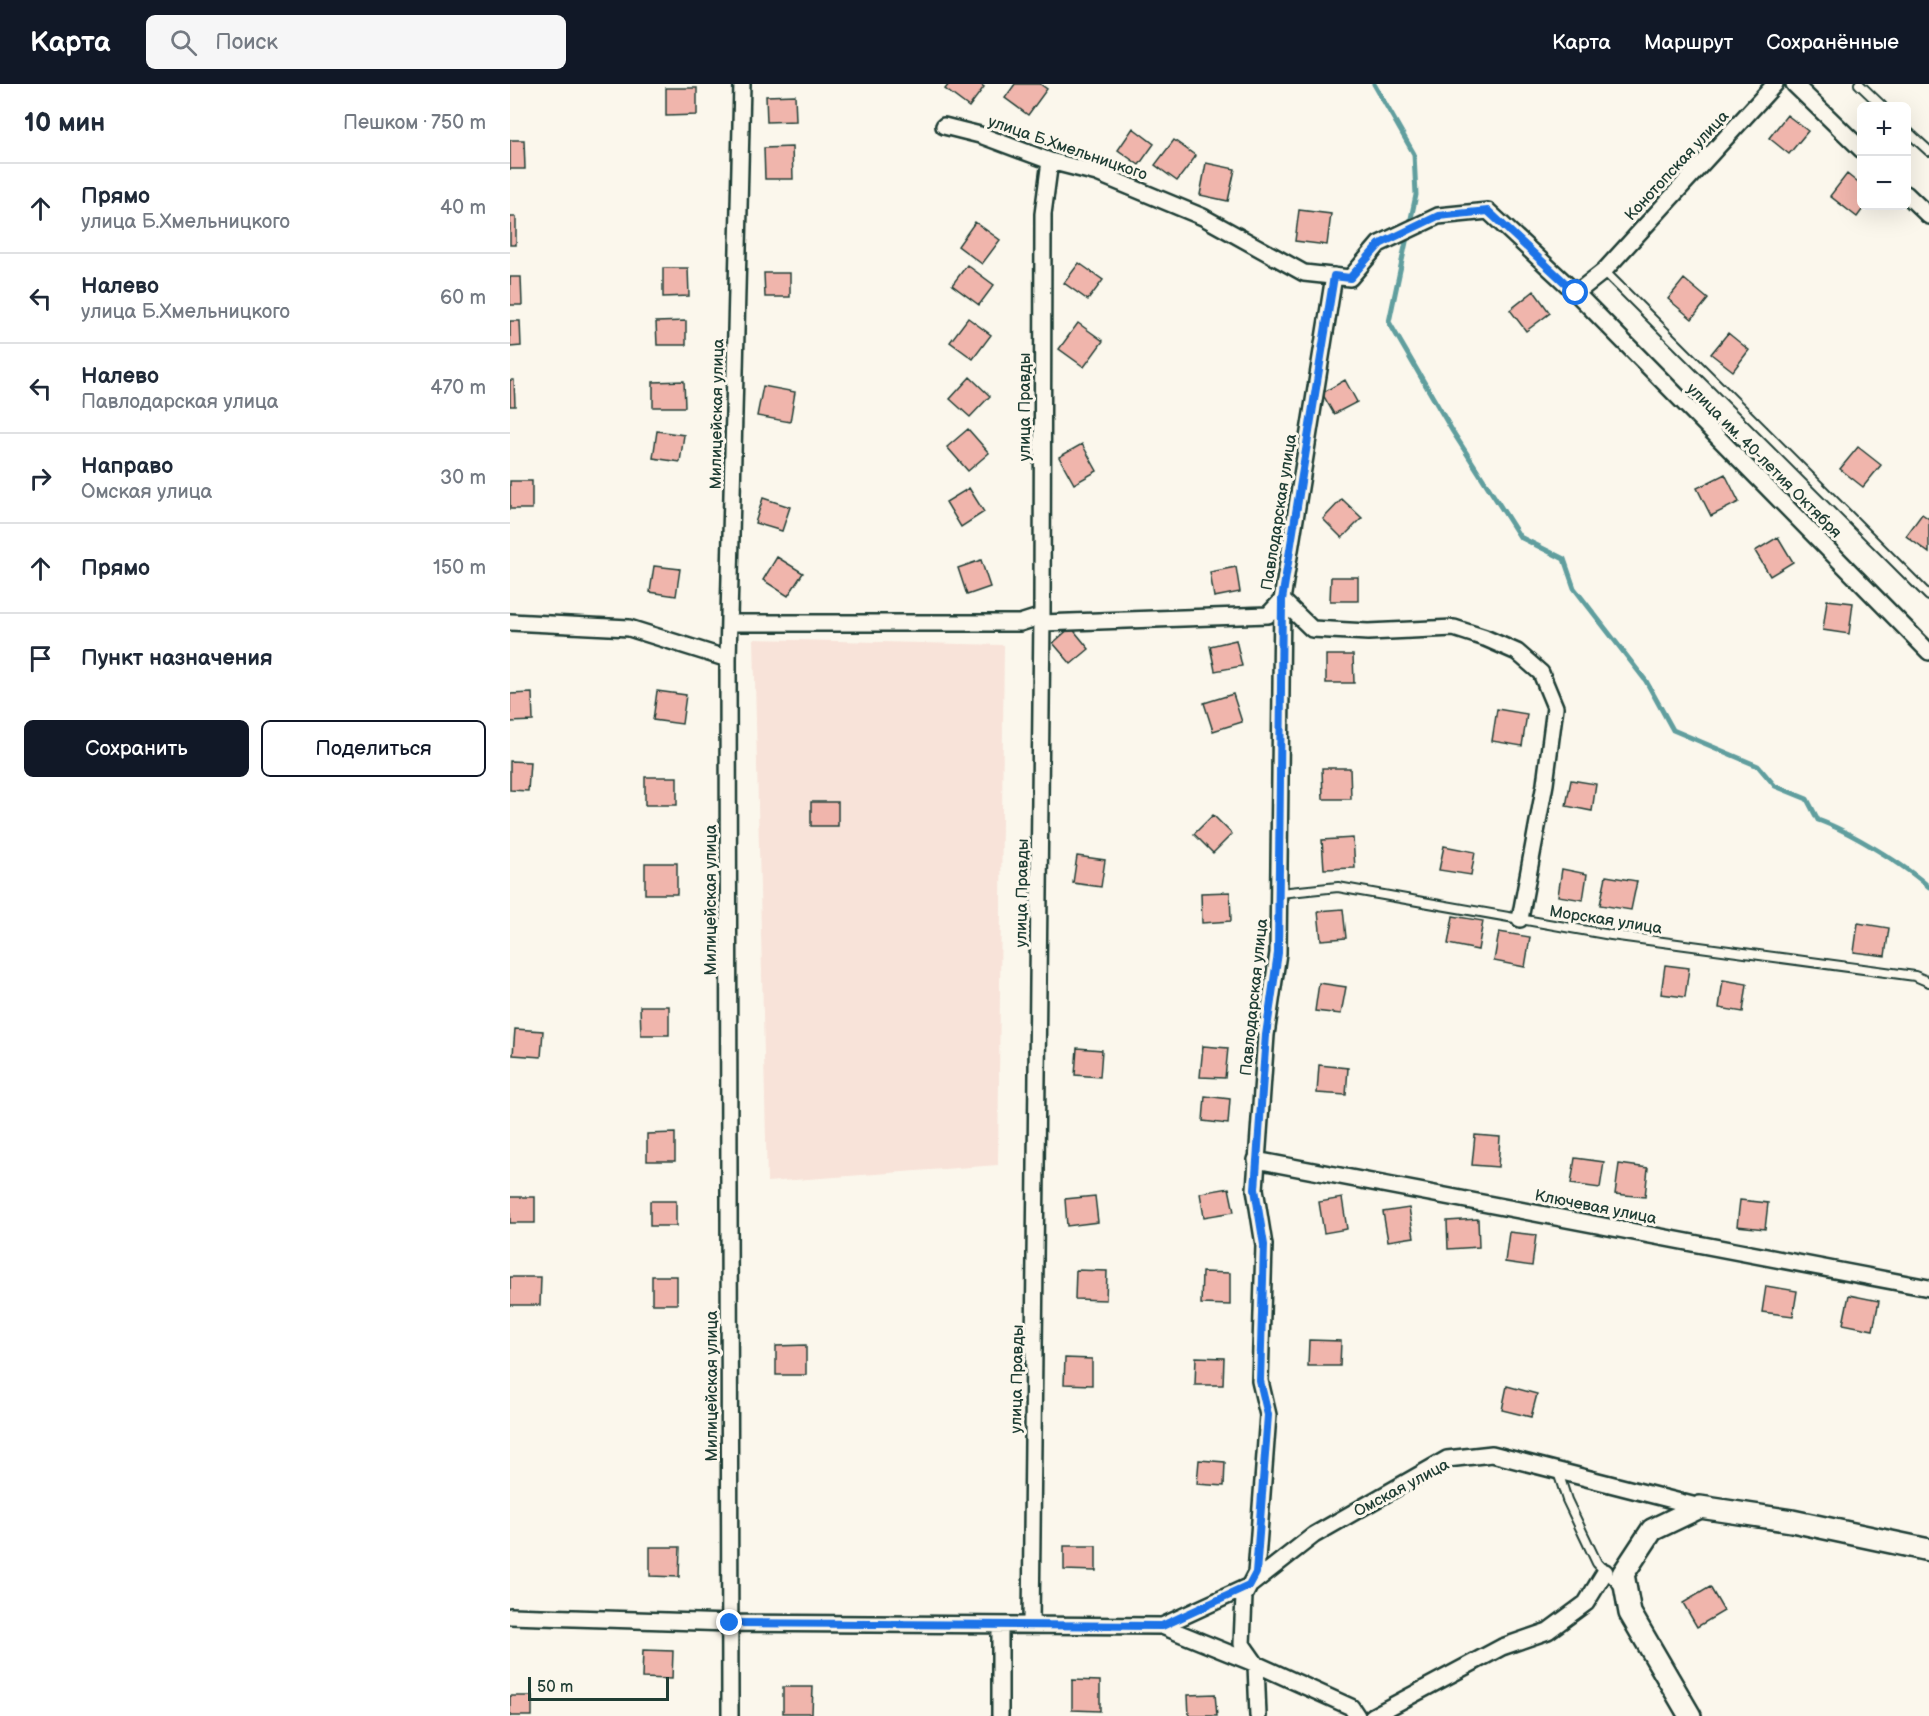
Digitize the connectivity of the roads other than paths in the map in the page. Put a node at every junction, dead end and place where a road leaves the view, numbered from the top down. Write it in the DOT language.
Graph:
graph roads {
  1 [pos="742,84"];
  2 [pos="1775,84"];
  3 [pos="1794,84"];
  4 [pos="1859,84"];
  5 [pos="1878,102"];
  6 [pos="944,126"];
  7 [pos="1911,135"];
  8 [pos="1857,145"];
  9 [pos="1929,151"];
  10 [pos="1050,161"];
  11 [pos="1911,199"];
  12 [pos="1929,216"];
  13 [pos="1604,271"];
  14 [pos="1334,276"];
  15 [pos="1576,293"];
  16 [pos="1929,596"];
  17 [pos="1282,600"];
  18 [pos="1042,620"];
  19 [pos="510,622"];
  20 [pos="729,623"];
  21 [pos="1929,652"];
  22 [pos="728,659"];
  23 [pos="1280,893"];
  24 [pos="1520,919"];
  25 [pos="1929,982"];
  26 [pos="1256,1160"];
  27 [pos="1929,1288"];
  28 [pos="1557,1470"];
  29 [pos="1700,1507"];
  30 [pos="1929,1550"];
  31 [pos="1605,1572"];
  32 [pos="1249,1586"];
  33 [pos="1626,1593"];
  34 [pos="510,1616"];
  35 [pos="730,1623"];
  36 [pos="1000,1625"];
  37 [pos="1031,1625"];
  38 [pos="1162,1626"];
  39 [pos="1256,1664"];
  40 [pos="730,1716"];
  41 [pos="1000,1716"];
  42 [pos="1258,1716"];
  43 [pos="1357,1716"];
  44 [pos="1373,1716"];
  45 [pos="1690,1716"];
  1 -- 20 [label="street, Милицейская улица"];
  2 -- 13 [label="street, Конотопская улица"];
  3 -- 8 [label="street"];
  4 -- 5 [label="lane"];
  6 -- 10 [label="street, улица Б.Хмельницкого"];
  7 -- 9 [label="lane"];
  10 -- 14 [label="street, улица Б.Хмельницкого"];
  10 -- 18 [label="street, улица Правды"];
  11 -- 12 [label="street"];
  13 -- 15 [label="street"];
  13 -- 16 [label="lane"];
  14 -- 15 [label="street, улица Б.Хмельницкого"];
  14 -- 17 [label="street, Павлодарская улица"];
  15 -- 21 [label="street, улица им. 40-летия Октября"];
  17 -- 18 [label="street"];
  17 -- 23 [label="street, Павлодарская улица"];
  17 -- 24 [label="street"];
  18 -- 20 [label="street"];
  18 -- 37 [label="street, улица Правды"];
  19 -- 22 [label="street"];
  20 -- 22 [label="street, Милицейская улица"];
  22 -- 35 [label="street, Милицейская улица"];
  23 -- 24 [label="lane, Морская улица"];
  23 -- 26 [label="street, Павлодарская улица"];
  24 -- 25 [label="lane, Морская улица"];
  26 -- 27 [label="street, Ключевая улица"];
  26 -- 32 [label="street, Павлодарская улица"];
  28 -- 29 [label="street, Омская улица"];
  28 -- 31 [label="lane"];
  28 -- 32 [label="street, Омская улица"];
  29 -- 30 [label="street, Омская улица"];
  29 -- 33 [label="street"];
  31 -- 33 [label="lane"];
  31 -- 44 [label="street"];
  32 -- 38 [label="street, Омская улица"];
  32 -- 39 [label="street, Павлодарская улица"];
  33 -- 45 [label="street"];
  34 -- 35 [label="street"];
  35 -- 36 [label="street"];
  35 -- 40 [label="street, Милицейская улица"];
  36 -- 37 [label="street"];
  36 -- 41 [label="street"];
  37 -- 38 [label="street"];
  38 -- 39 [label="street"];
  39 -- 42 [label="street, Павлодарская улица"];
  39 -- 43 [label="street"];
}
